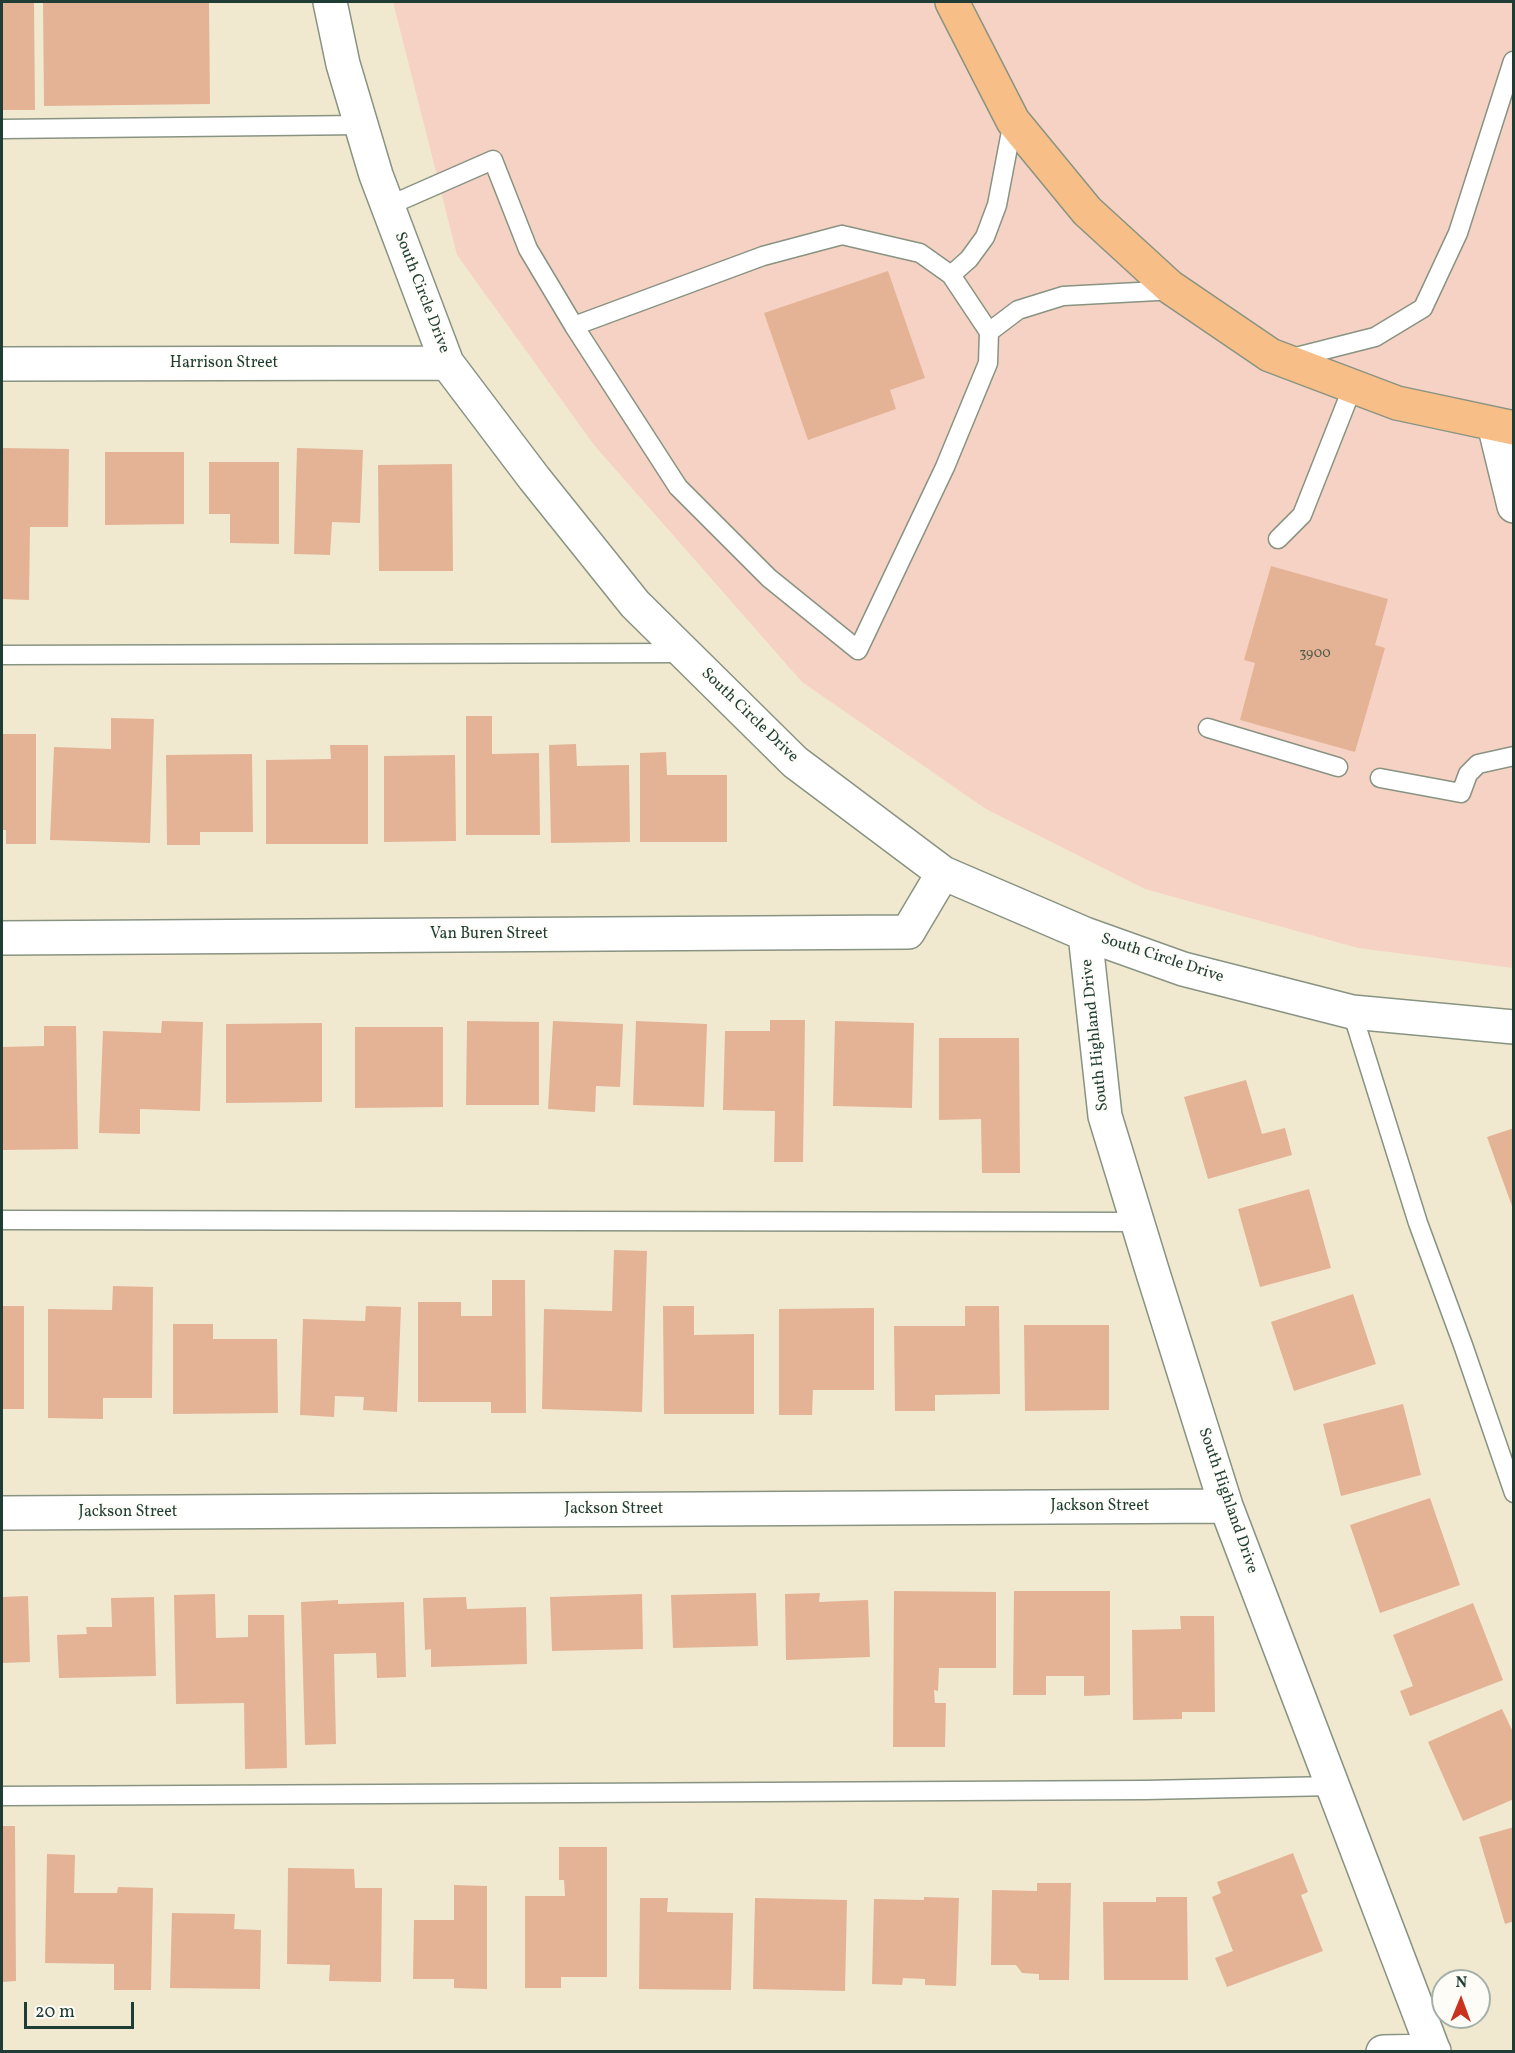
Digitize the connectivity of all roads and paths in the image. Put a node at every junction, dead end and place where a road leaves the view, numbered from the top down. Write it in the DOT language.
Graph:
graph roads {
  1 [pos="330,2"];
  2 [pos="952,2"];
  3 [pos="1513,61"];
  4 [pos="1013,121"];
  5 [pos="361,125"];
  6 [pos="2,129"];
  7 [pos="388,206"];
  8 [pos="951,275"];
  9 [pos="1176,290"];
  10 [pos="574,326"];
  11 [pos="989,332"];
  12 [pos="1283,360"];
  13 [pos="447,363"];
  14 [pos="2,364"];
  15 [pos="1353,386"];
  16 [pos="1504,426"];
  17 [pos="1514,506"];
  18 [pos="1278,539"];
  19 [pos="685,653"];
  20 [pos="2,655"];
  21 [pos="1208,728"];
  22 [pos="1514,756"];
  23 [pos="1338,767"];
  24 [pos="1380,778"];
  25 [pos="943,873"];
  26 [pos="1085,934"];
  27 [pos="2,938"];
  28 [pos="1352,1012"];
  29 [pos="1514,1027"];
  30 [pos="2,1220"];
  31 [pos="1137,1222"];
  32 [pos="1514,1493"];
  33 [pos="1226,1506"];
  34 [pos="2,1513"];
  35 [pos="1333,1786"];
  36 [pos="2,1796"];
  37 [pos="1434,2051"];
  38 [pos="1383,2052"];
  1 -- 5 [label="street, South Circle Drive"];
  2 -- 4 [label="highway"];
  3 -- 12 [label="lane"];
  4 -- 8 [label="lane"];
  4 -- 9 [label="highway"];
  5 -- 6 [label="lane"];
  5 -- 7 [label="street, South Circle Drive"];
  7 -- 10 [label="lane"];
  7 -- 13 [label="street, South Circle Drive"];
  8 -- 10 [label="lane"];
  8 -- 11 [label="lane"];
  9 -- 11 [label="lane"];
  9 -- 12 [label="highway"];
  10 -- 11 [label="lane"];
  12 -- 15 [label="highway"];
  13 -- 14 [label="street, Harrison Street"];
  13 -- 19 [label="street, South Circle Drive"];
  15 -- 16 [label="highway"];
  15 -- 18 [label="lane"];
  16 -- 17 [label="street"];
  19 -- 20 [label="lane"];
  19 -- 25 [label="street, South Circle Drive"];
  21 -- 23 [label="lane"];
  22 -- 24 [label="lane"];
  25 -- 26 [label="street, South Circle Drive"];
  25 -- 27 [label="street, Van Buren Street"];
  26 -- 28 [label="street, South Circle Drive"];
  26 -- 31 [label="street, South Highland Drive"];
  28 -- 29 [label="street, South Circle Drive"];
  28 -- 32 [label="lane"];
  30 -- 31 [label="lane"];
  31 -- 33 [label="street, South Highland Drive"];
  33 -- 34 [label="street, Jackson Street"];
  33 -- 35 [label="street, South Highland Drive"];
  35 -- 36 [label="lane"];
  35 -- 37 [label="street, South Highland Drive"];
  37 -- 38 [label="street"];
}
